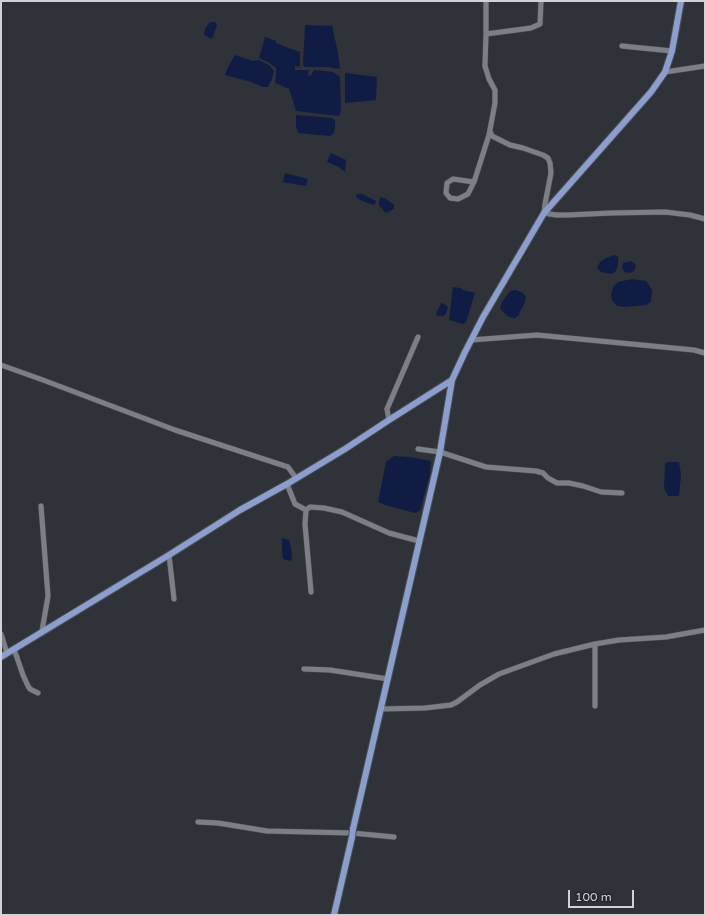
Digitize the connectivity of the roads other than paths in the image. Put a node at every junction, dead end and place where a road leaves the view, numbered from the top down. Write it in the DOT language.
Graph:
graph roads {
  1 [pos="486,1"];
  2 [pos="541,1"];
  3 [pos="681,1"];
  4 [pos="486,34"];
  5 [pos="622,46"];
  6 [pos="672,51"];
  7 [pos="705,66"];
  8 [pos="666,72"];
  9 [pos="490,131"];
  10 [pos="474,182"];
  11 [pos="544,213"];
  12 [pos="705,220"];
  13 [pos="418,338"];
  14 [pos="471,340"];
  15 [pos="705,353"];
  16 [pos="1,365"];
  17 [pos="452,380"];
  18 [pos="389,420"];
  19 [pos="418,448"];
  20 [pos="440,452"];
  21 [pos="296,478"];
  22 [pos="287,484"];
  23 [pos="622,493"];
  24 [pos="41,506"];
  25 [pos="306,510"];
  26 [pos="419,542"];
  27 [pos="169,555"];
  28 [pos="311,592"];
  29 [pos="174,599"];
  30 [pos="705,630"];
  31 [pos="42,631"];
  32 [pos="1,634"];
  33 [pos="595,644"];
  34 [pos="14,648"];
  35 [pos="4,655"];
  36 [pos="304,669"];
  37 [pos="388,679"];
  38 [pos="38,694"];
  39 [pos="595,706"];
  40 [pos="381,709"];
  41 [pos="198,822"];
  42 [pos="394,837"];
  43 [pos="334,915"];
  1 -- 4 [label="street"];
  2 -- 4 [label="street"];
  3 -- 6 [label="main road"];
  4 -- 9 [label="street"];
  5 -- 6 [label="street"];
  6 -- 8 [label="main road"];
  7 -- 8 [label="street"];
  8 -- 11 [label="main road"];
  9 -- 10 [label="street"];
  9 -- 11 [label="street"];
  10 -- 10 [label="street"];
  11 -- 12 [label="street"];
  11 -- 14 [label="main road"];
  13 -- 18 [label="street"];
  14 -- 15 [label="street"];
  14 -- 17 [label="main road"];
  16 -- 21 [label="street"];
  17 -- 18 [label="main road"];
  17 -- 20 [label="main road"];
  18 -- 21 [label="main road"];
  19 -- 20 [label="street"];
  20 -- 23 [label="street"];
  20 -- 26 [label="main road"];
  21 -- 22 [label="main road"];
  22 -- 25 [label="street"];
  22 -- 27 [label="main road"];
  24 -- 31 [label="street"];
  25 -- 26 [label="street"];
  25 -- 28 [label="street"];
  26 -- 37 [label="main road"];
  27 -- 29 [label="street"];
  27 -- 31 [label="main road"];
  30 -- 33 [label="street"];
  31 -- 34 [label="main road"];
  32 -- 35 [label="street"];
  33 -- 39 [label="street"];
  33 -- 40 [label="street"];
  34 -- 35 [label="main road"];
  34 -- 38 [label="street"];
  36 -- 37 [label="street"];
  37 -- 40 [label="main road"];
  40 -- 43 [label="main road, bridge"];
  41 -- 42 [label="street"];
}
